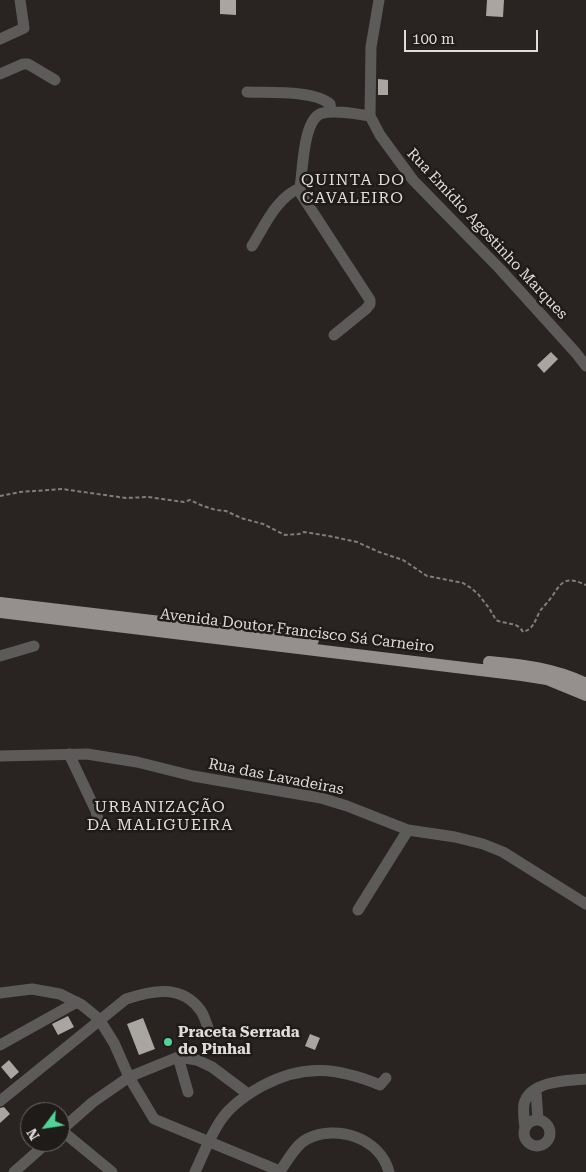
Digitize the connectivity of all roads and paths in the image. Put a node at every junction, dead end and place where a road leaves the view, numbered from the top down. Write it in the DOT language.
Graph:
graph roads {
  1 [pos="20,0"];
  2 [pos="379,0"];
  3 [pos="0,39"];
  4 [pos="0,74"];
  5 [pos="55,80"];
  6 [pos="247,92"];
  7 [pos="330,112"];
  8 [pos="370,116"];
  9 [pos="300,188"];
  10 [pos="252,246"];
  11 [pos="334,335"];
  12 [pos="586,366"];
  13 [pos="0,496"];
  14 [pos="586,585"];
  15 [pos="0,603"];
  16 [pos="0,612"];
  17 [pos="34,646"];
  18 [pos="0,656"];
  19 [pos="586,684"];
  20 [pos="586,695"];
  21 [pos="69,754"];
  22 [pos="0,756"];
  23 [pos="99,824"];
  24 [pos="408,830"];
  25 [pos="586,904"];
  26 [pos="358,910"];
  27 [pos="0,993"];
  28 [pos="77,1002"];
  29 [pos="99,1019"];
  30 [pos="210,1033"];
  31 [pos="0,1045"];
  32 [pos="178,1058"];
  33 [pos="129,1078"];
  34 [pos="386,1078"];
  35 [pos="586,1079"];
  36 [pos="536,1090"];
  37 [pos="188,1092"];
  38 [pos="248,1094"];
  39 [pos="0,1101"];
  40 [pos="538,1120"];
  41 [pos="70,1122"];
  42 [pos="525,1128"];
  43 [pos="550,1132"];
  44 [pos="70,1139"];
  45 [pos="210,1141"];
  46 [pos="528,1143"];
  47 [pos="552,1149"];
  48 [pos="37,1152"];
  49 [pos="531,1156"];
  50 [pos="14,1172"];
  51 [pos="112,1172"];
  52 [pos="195,1172"];
  53 [pos="389,1172"];
  1 -- 3 [label="street"];
  2 -- 8 [label="street, Rua Emídio Agostinho Marques"];
  4 -- 5 [label="street"];
  6 -- 7 [label="street"];
  7 -- 8 [label="street"];
  7 -- 9 [label="street"];
  8 -- 12 [label="street, Rua Emídio Agostinho Marques"];
  9 -- 10 [label="street"];
  9 -- 11 [label="street"];
  13 -- 14 [label="path"];
  15 -- 19 [label="main road, Avenida Doutor Francisco Sá Carneiro"];
  16 -- 20 [label="main road, Avenida Doutor Francisco Sá Carneiro"];
  17 -- 18 [label="street"];
  21 -- 22 [label="street, Rua das Lavadeiras"];
  21 -- 23 [label="street"];
  21 -- 24 [label="street, Rua das Lavadeiras"];
  24 -- 25 [label="street, Rua das Lavadeiras"];
  24 -- 26 [label="street"];
  27 -- 28 [label="street"];
  28 -- 29 [label="street"];
  28 -- 31 [label="street"];
  29 -- 30 [label="street"];
  29 -- 33 [label="street"];
  29 -- 39 [label="street"];
  32 -- 33 [label="street"];
  32 -- 37 [label="street"];
  32 -- 38 [label="street"];
  33 -- 41 [label="street"];
  33 -- 45 [label="street"];
  34 -- 38 [label="street"];
  35 -- 36 [label="street"];
  36 -- 40 [label="street"];
  36 -- 42 [label="street"];
  38 -- 45 [label="street"];
  40 -- 42 [label="street"];
  40 -- 43 [label="street"];
  42 -- 46 [label="street"];
  43 -- 46 [label="street"];
  43 -- 47 [label="street"];
  44 -- 51 [label="street"];
  45 -- 52 [label="street"];
  45 -- 53 [label="street"];
  46 -- 49 [label="street"];
  48 -- 50 [label="street"];
}
